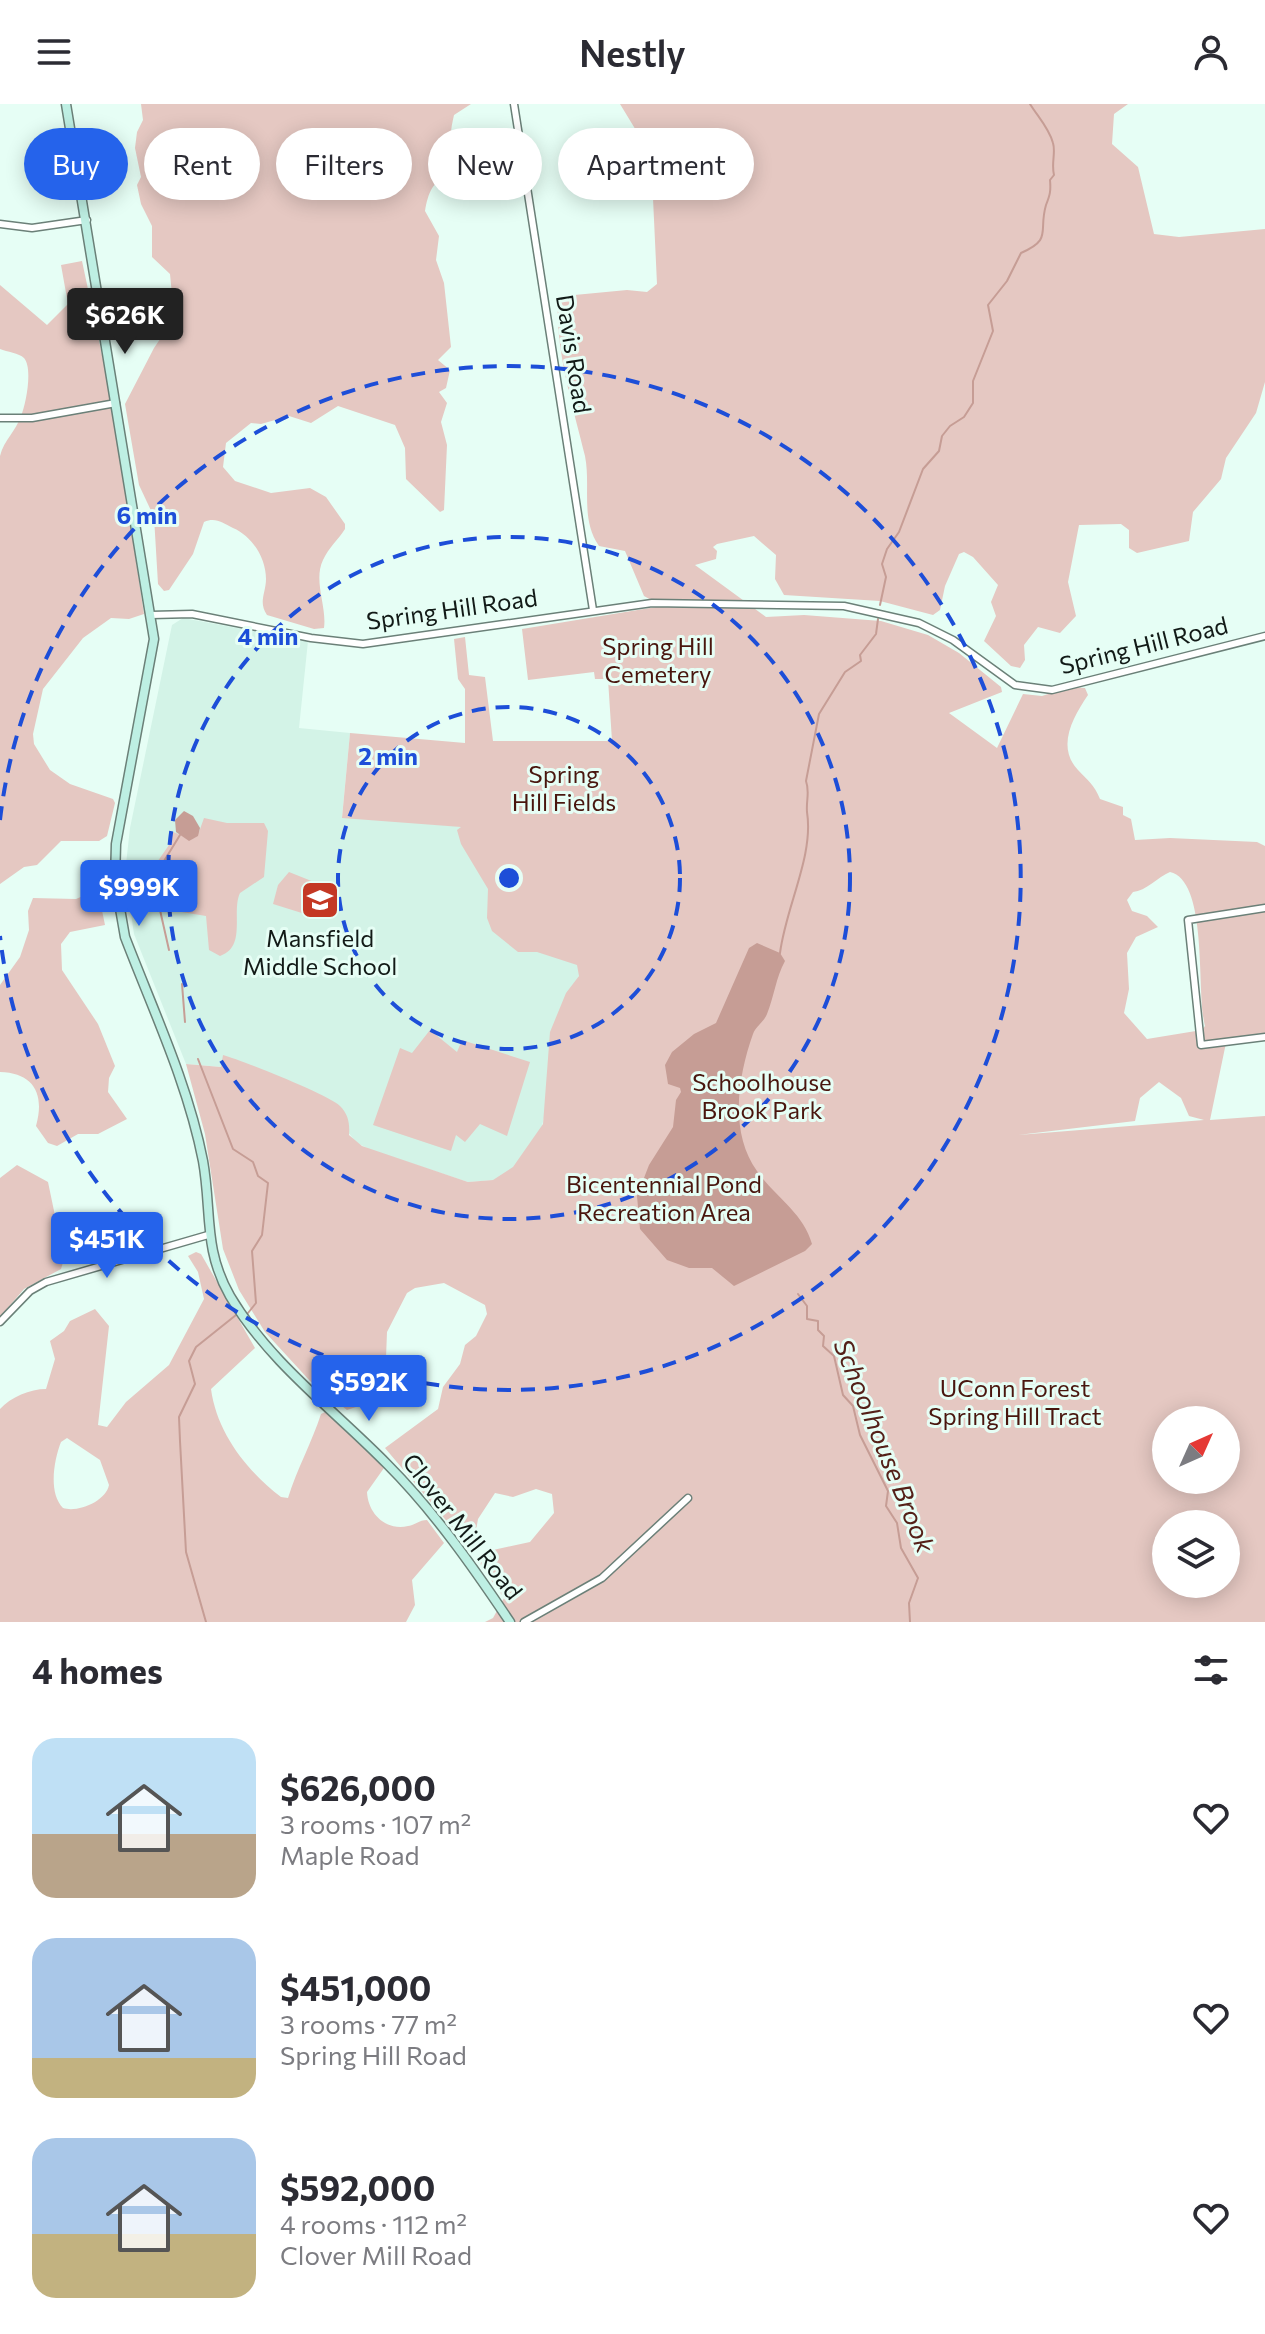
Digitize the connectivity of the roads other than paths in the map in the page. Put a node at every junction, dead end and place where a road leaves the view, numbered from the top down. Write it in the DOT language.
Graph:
graph roads {
  1 [pos="66,104"];
  2 [pos="514,104"];
  3 [pos="87,220"];
  4 [pos="0,224"];
  5 [pos="116,403"];
  6 [pos="0,418"];
  7 [pos="593,610"];
  8 [pos="151,615"];
  9 [pos="1265,636"];
  10 [pos="1265,908"];
  11 [pos="1265,1037"];
  12 [pos="208,1235"];
  13 [pos="0,1322"];
  14 [pos="688,1498"];
  15 [pos="510,1622"];
  16 [pos="524,1622"];
  1 -- 3 [label="street"];
  2 -- 7 [label="street, Davis Road"];
  3 -- 4 [label="street"];
  3 -- 5 [label="street"];
  5 -- 6 [label="street"];
  5 -- 8 [label="street"];
  7 -- 8 [label="street, Spring Hill Road"];
  7 -- 9 [label="street, Spring Hill Road"];
  8 -- 12 [label="street"];
  10 -- 11 [label="street"];
  12 -- 13 [label="street"];
  12 -- 15 [label="street, Clover Mill Road"];
  14 -- 16 [label="street"];
}
